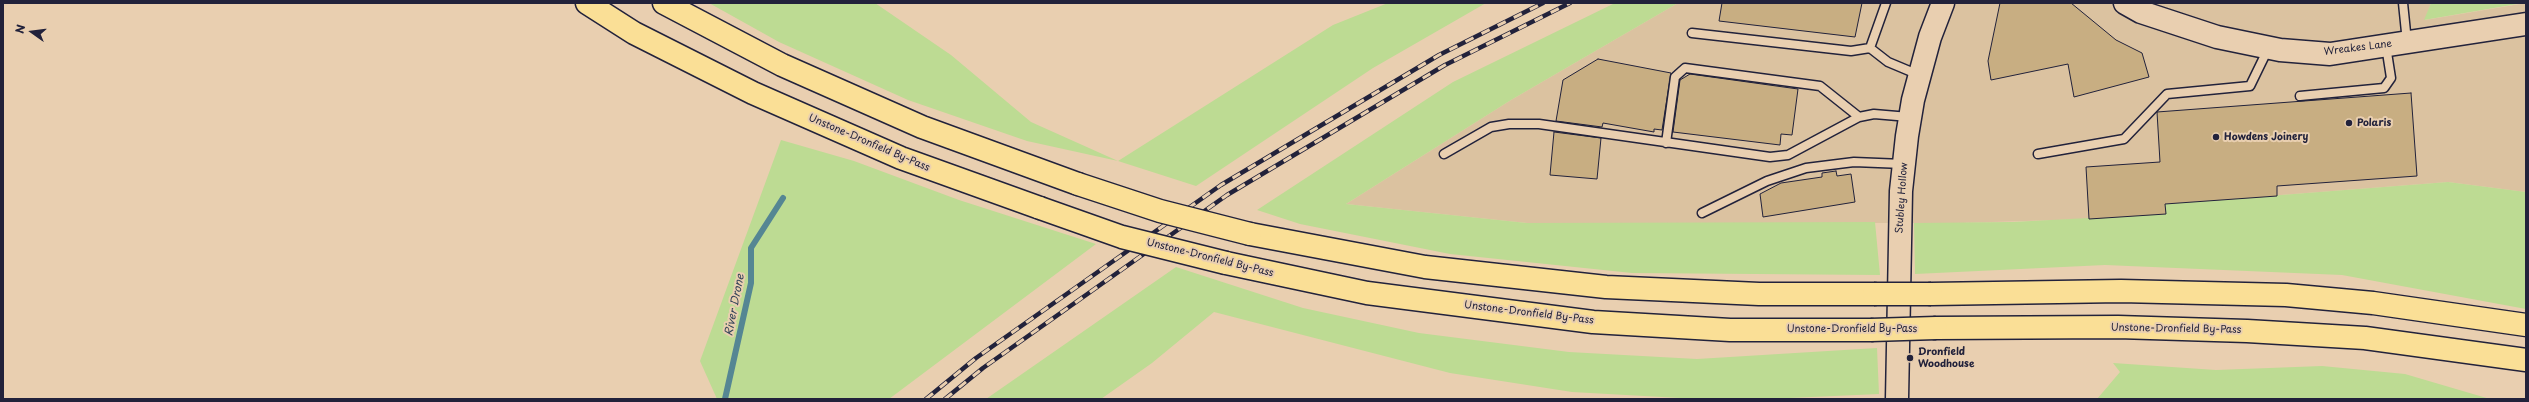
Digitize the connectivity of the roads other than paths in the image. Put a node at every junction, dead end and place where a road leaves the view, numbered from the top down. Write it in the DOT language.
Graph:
graph roads {
  1 [pos="586,3"];
  2 [pos="664,3"];
  3 [pos="1886,3"];
  4 [pos="1943,3"];
  5 [pos="2125,3"];
  6 [pos="2403,3"];
  7 [pos="2526,24"];
  8 [pos="1692,33"];
  9 [pos="2397,44"];
  10 [pos="1870,48"];
  11 [pos="2268,48"];
  12 [pos="1919,76"];
  13 [pos="2300,96"];
  14 [pos="1860,117"];
  15 [pos="1910,118"];
  16 [pos="1666,143"];
  17 [pos="1444,154"];
  18 [pos="2038,154"];
  19 [pos="1904,164"];
  20 [pos="1702,213"];
  21 [pos="2526,325"];
  22 [pos="2526,360"];
  23 [pos="1897,399"];
  1 -- 22 [label="highway, Unstone-Dronfield By-Pass, bridge"];
  2 -- 21 [label="highway, bridge"];
  3 -- 10 [label="lane"];
  4 -- 12 [label="main road, Stubley Hollow"];
  5 -- 11 [label="main road, Wreakes Lane"];
  6 -- 9 [label="lane"];
  7 -- 9 [label="main road, Wreakes Lane"];
  8 -- 10 [label="lane"];
  9 -- 11 [label="main road, Wreakes Lane"];
  9 -- 13 [label="lane"];
  10 -- 12 [label="lane"];
  11 -- 18 [label="lane"];
  12 -- 15 [label="main road, Stubley Hollow"];
  14 -- 15 [label="lane"];
  14 -- 16 [label="lane"];
  14 -- 16 [label="lane"];
  15 -- 19 [label="main road, Stubley Hollow"];
  16 -- 17 [label="lane"];
  19 -- 20 [label="lane"];
  19 -- 23 [label="main road, Stubley Hollow"];
}
